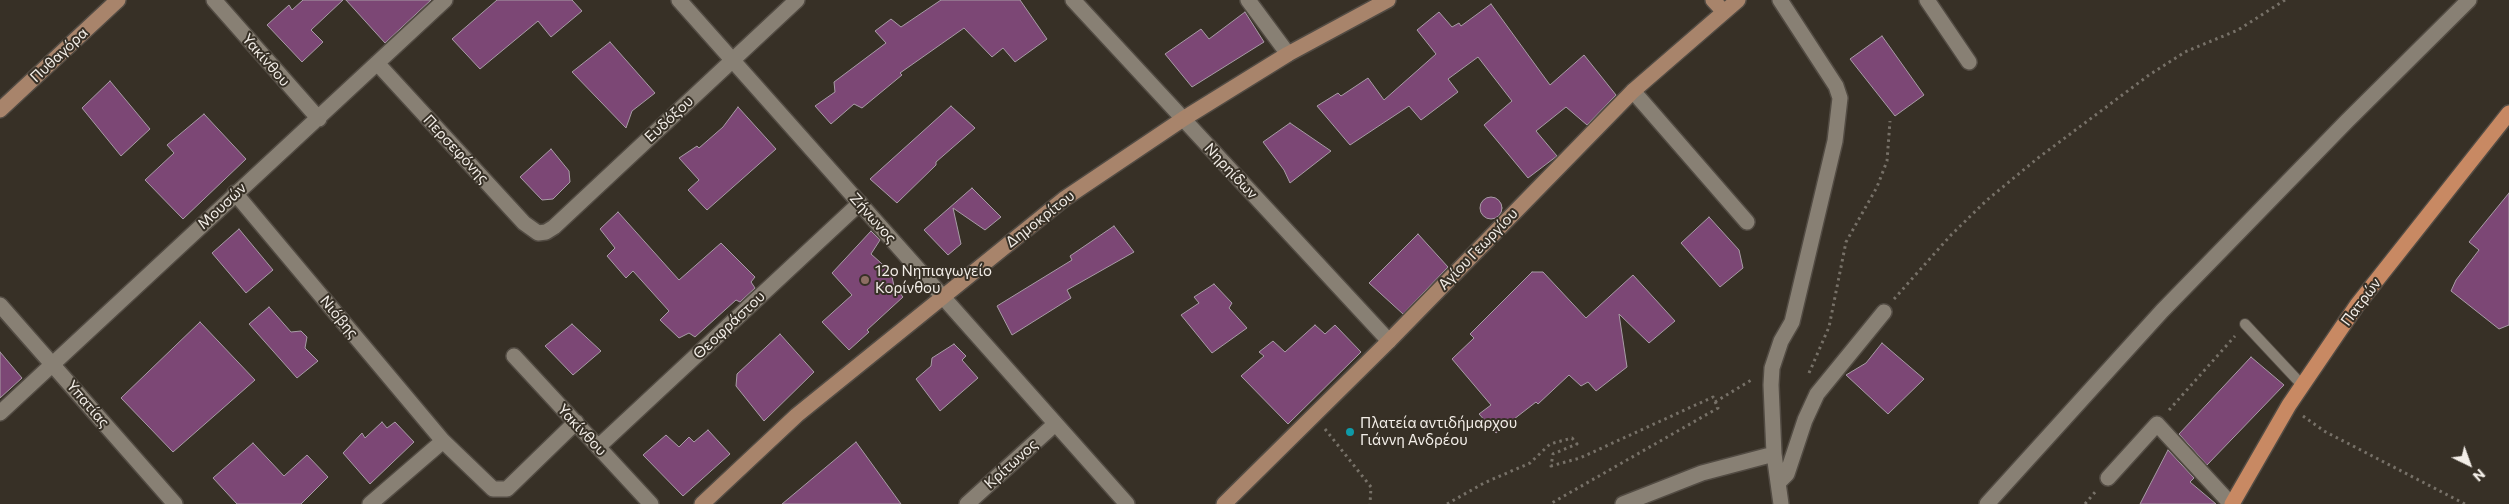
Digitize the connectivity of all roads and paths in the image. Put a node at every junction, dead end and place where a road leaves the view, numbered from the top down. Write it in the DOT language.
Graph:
graph roads {
  1 [pos="118,0"];
  2 [pos="214,0"];
  3 [pos="445,0"];
  4 [pos="679,0"];
  5 [pos="797,0"];
  6 [pos="1073,0"];
  7 [pos="1248,0"];
  8 [pos="1388,0"];
  9 [pos="1713,0"];
  10 [pos="1738,0"];
  11 [pos="1780,0"];
  12 [pos="1928,0"];
  13 [pos="2285,0"];
  14 [pos="2469,0"];
  15 [pos="1724,12"];
  16 [pos="1288,54"];
  17 [pos="732,60"];
  18 [pos="1969,62"];
  19 [pos="377,63"];
  20 [pos="1633,91"];
  21 [pos="0,110"];
  22 [pos="2509,113"];
  23 [pos="319,119"];
  24 [pos="1183,119"];
  25 [pos="1890,121"];
  26 [pos="235,193"];
  27 [pos="860,203"];
  28 [pos="1747,222"];
  29 [pos="538,233"];
  30 [pos="942,296"];
  31 [pos="0,305"];
  32 [pos="1884,312"];
  33 [pos="2245,324"];
  34 [pos="1389,341"];
  35 [pos="514,356"];
  36 [pos="54,364"];
  37 [pos="1772,368"];
  38 [pos="1808,374"];
  39 [pos="2302,385"];
  40 [pos="1715,402"];
  41 [pos="2289,405"];
  42 [pos="0,413"];
  43 [pos="1314,415"];
  44 [pos="576,422"];
  45 [pos="1055,424"];
  46 [pos="2157,424"];
  47 [pos="443,441"];
  48 [pos="598,447"];
  49 [pos="1774,454"];
  50 [pos="2108,478"];
  51 [pos="1778,484"];
  52 [pos="175,504"];
  53 [pos="370,504"];
  54 [pos="651,504"];
  55 [pos="702,504"];
  56 [pos="967,504"];
  57 [pos="1127,504"];
  58 [pos="1224,504"];
  59 [pos="1370,504"];
  60 [pos="1446,504"];
  61 [pos="1550,504"];
  62 [pos="1622,504"];
  63 [pos="1781,504"];
  64 [pos="1987,504"];
  65 [pos="2232,504"];
  66 [pos="2465,504"];
  1 -- 21 [label="street, Πυθαγόρα"];
  2 -- 23 [label="street, Υακίνθου"];
  3 -- 19 [label="street, Μουσών"];
  4 -- 17 [label="street, Ζήνωνος"];
  5 -- 17 [label="street, Ευδόξου"];
  6 -- 24 [label="street, Νηρηίδων"];
  7 -- 16 [label="street"];
  8 -- 16 [label="street, Δημοκρίτου"];
  9 -- 15 [label="street"];
  10 -- 15 [label="street, Αγίου Γεωργίου"];
  11 -- 37 [label="street"];
  12 -- 18 [label="street"];
  13 -- 32 [label="path"];
  14 -- 64 [label="street"];
  15 -- 20 [label="street, Αγίου Γεωργίου"];
  16 -- 24 [label="street, Δημοκρίτου"];
  17 -- 27 [label="street, Ζήνωνος"];
  17 -- 29 [label="street, Ευδόξου"];
  19 -- 23 [label="street, Μουσών"];
  19 -- 29 [label="street, Περσεφόνης"];
  20 -- 28 [label="street"];
  20 -- 34 [label="street, Αγίου Γεωργίου"];
  22 -- 39 [label="main road, Πατρών"];
  23 -- 26 [label="street, Μουσών"];
  24 -- 30 [label="street, Δημοκρίτου"];
  24 -- 34 [label="street, Νηρηίδων"];
  25 -- 38 [label="path"];
  26 -- 36 [label="street, Μουσών"];
  26 -- 47 [label="street, Νιόβης"];
  27 -- 30 [label="street, Ζήνωνος"];
  27 -- 48 [label="street, Θεοφράστου"];
  30 -- 45 [label="street, Ζήνωνος"];
  30 -- 55 [label="street, Δημοκρίτου"];
  31 -- 36 [label="street, Υπατίας"];
  32 -- 51 [label="street"];
  33 -- 39 [label="lane"];
  33 -- 46 [label="path"];
  34 -- 43 [label="street, Αγίου Γεωργίου"];
  35 -- 44 [label="street, Υακίνθου"];
  36 -- 42 [label="street, Μουσών"];
  36 -- 52 [label="street, Υπατίας"];
  37 -- 40 [label="path"];
  37 -- 49 [label="street"];
  39 -- 41 [label="main road, Πατρών"];
  40 -- 60 [label="path"];
  40 -- 61 [label="path"];
  41 -- 65 [label="main road, Πατρών"];
  41 -- 66 [label="path"];
  43 -- 58 [label="street, Αγίου Γεωργίου"];
  43 -- 59 [label="path"];
  44 -- 47 [label="street, Νιόβης"];
  44 -- 48 [label="street, Υακίνθου"];
  45 -- 56 [label="street, Κρίτωνος"];
  45 -- 57 [label="street, Ζήνωνος"];
  46 -- 50 [label="street"];
  46 -- 65 [label="street"];
  47 -- 53 [label="street"];
  48 -- 54 [label="street, Υακίνθου"];
  49 -- 51 [label="street"];
  49 -- 62 [label="street"];
  51 -- 63 [label="street"];
}
